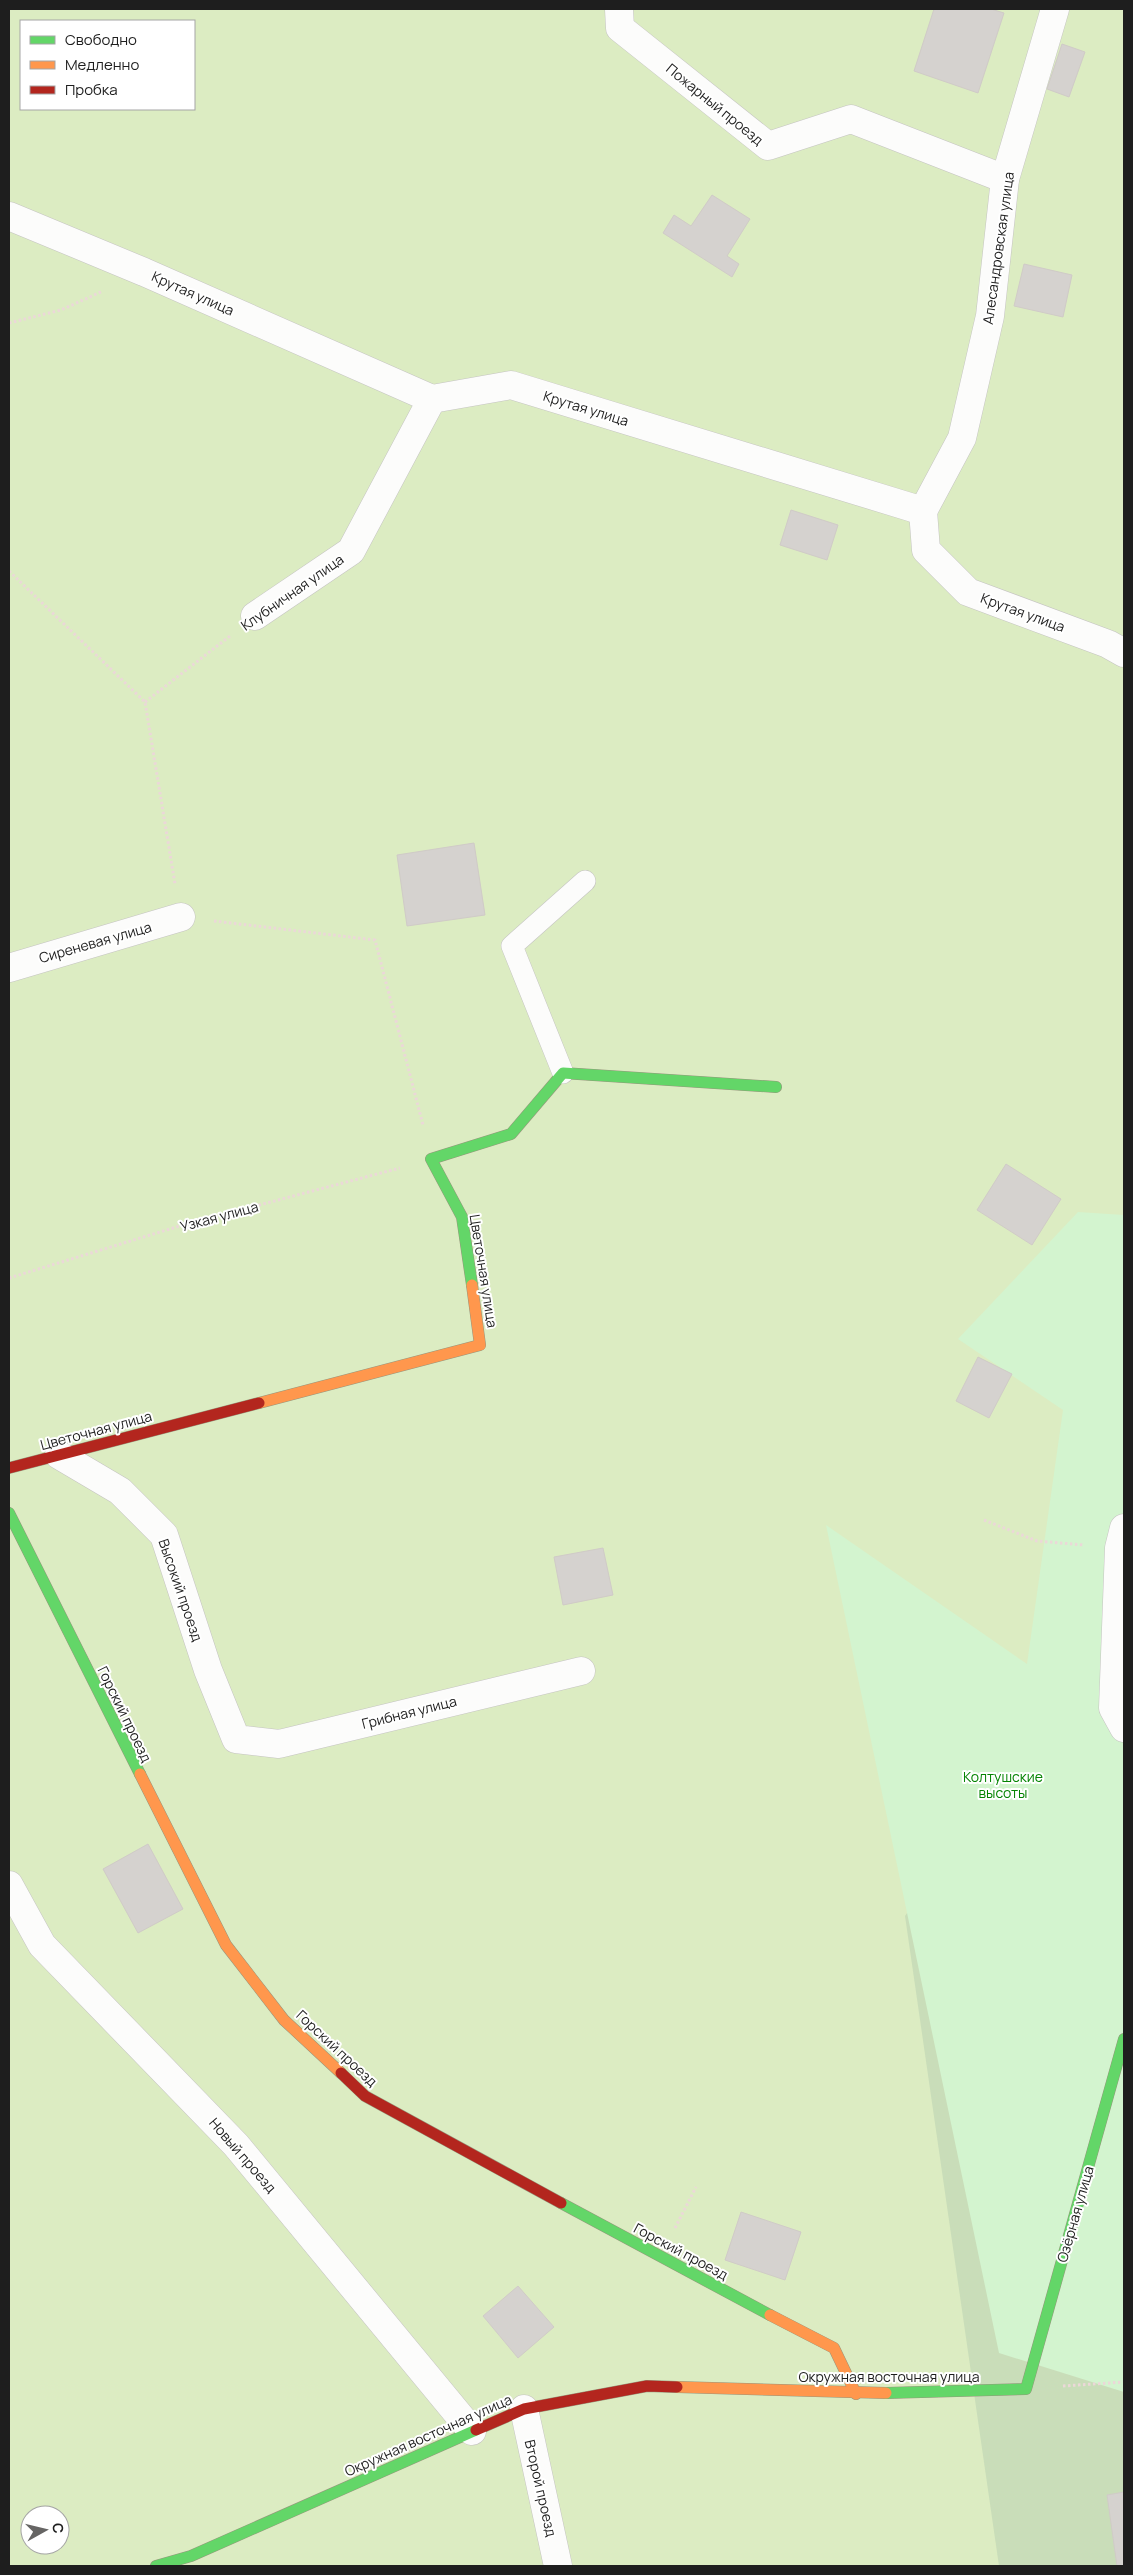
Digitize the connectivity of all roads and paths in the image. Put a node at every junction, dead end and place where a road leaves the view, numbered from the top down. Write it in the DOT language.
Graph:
graph roads {
  1 [pos="620,9"];
  2 [pos="1055,9"];
  3 [pos="1005,179"];
  4 [pos="9,216"];
  5 [pos="144,272"];
  6 [pos="9,323"];
  7 [pos="432,399"];
  8 [pos="923,511"];
  9 [pos="9,571"];
  10 [pos="255,616"];
  11 [pos="1124,653"];
  12 [pos="145,702"];
  13 [pos="585,882"];
  14 [pos="181,917"];
  15 [pos="9,968"];
  16 [pos="563,1074"];
  17 [pos="776,1087"];
  18 [pos="430,1160"];
  19 [pos="9,1278"];
  20 [pos="59,1455"];
  21 [pos="9,1468"];
  22 [pos="9,1513"];
  23 [pos="984,1520"];
  24 [pos="1122,1538"];
  25 [pos="581,1671"];
  26 [pos="1124,1728"];
  27 [pos="236,1739"];
  28 [pos="9,1885"];
  29 [pos="1124,2040"];
  30 [pos="696,2187"];
  31 [pos="660,2258"];
  32 [pos="1124,2382"];
  33 [pos="1026,2389"];
  34 [pos="856,2394"];
  35 [pos="524,2409"];
  36 [pos="472,2431"];
  37 [pos="156,2566"];
  38 [pos="558,2566"];
  1 -- 3 [label="street, Пожарный проезд"];
  2 -- 3 [label="street, Алесандровская улица"];
  3 -- 8 [label="street, Алесандровская улица"];
  4 -- 5 [label="street, Крутая улица"];
  5 -- 6 [label="path"];
  5 -- 7 [label="street, Крутая улица"];
  7 -- 8 [label="street, Крутая улица"];
  7 -- 10 [label="street, Клубничная улица"];
  8 -- 11 [label="street, Крутая улица"];
  9 -- 12 [label="path"];
  10 -- 12 [label="path, Клубничная улица"];
  12 -- 14 [label="path"];
  13 -- 16 [label="lane"];
  14 -- 15 [label="street, Сиреневая улица"];
  14 -- 18 [label="path"];
  16 -- 17 [label="street"];
  16 -- 18 [label="street"];
  18 -- 19 [label="path, Узкая улица"];
  18 -- 20 [label="street, Цветочная улица"];
  20 -- 21 [label="street, Цветочная улица"];
  20 -- 27 [label="street, Высокий проезд"];
  22 -- 31 [label="street, Горский проезд"];
  23 -- 24 [label="path"];
  24 -- 26 [label="street"];
  25 -- 27 [label="street, Грибная улица"];
  28 -- 36 [label="street, Новый проезд"];
  29 -- 33 [label="street, Озёрная улица"];
  30 -- 31 [label="path"];
  31 -- 34 [label="street, Горский проезд"];
  32 -- 33 [label="path"];
  33 -- 34 [label="street, Окружная восточная улица"];
  34 -- 35 [label="street, Окружная восточная улица"];
  35 -- 36 [label="street, Окружная восточная улица"];
  35 -- 38 [label="street, Второй проезд"];
  36 -- 37 [label="street, Окружная восточная улица"];
}
